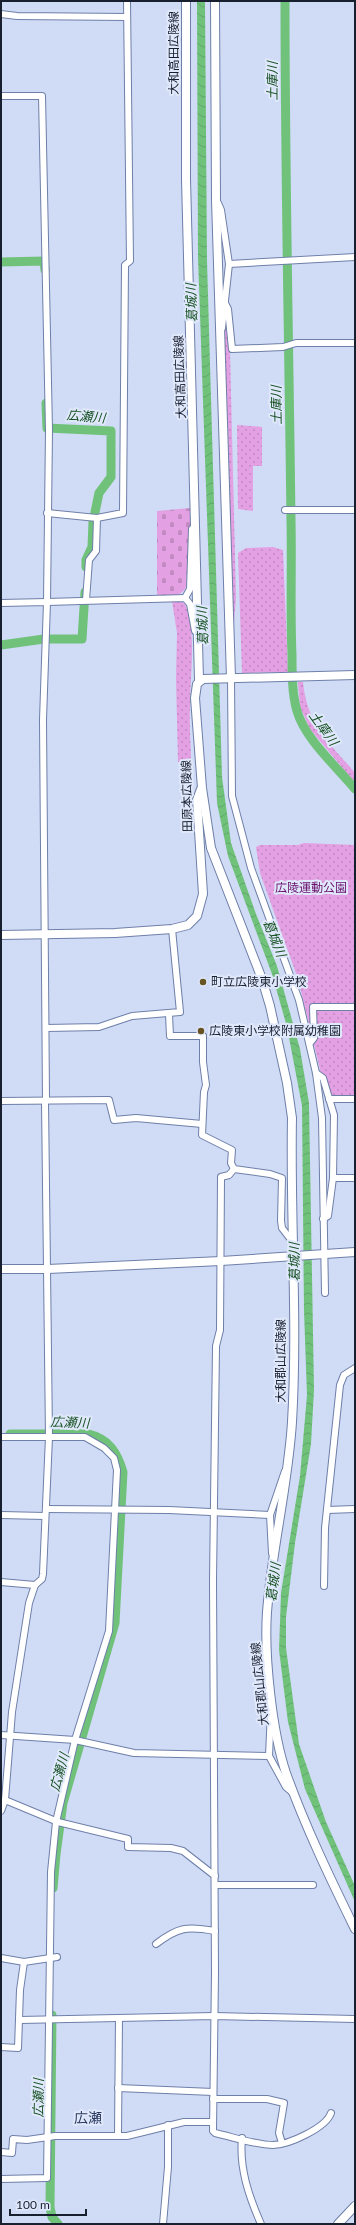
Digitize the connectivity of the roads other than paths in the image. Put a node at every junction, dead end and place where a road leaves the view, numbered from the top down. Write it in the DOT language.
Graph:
graph roads {
  1 [pos="127,1"];
  2 [pos="186,1"];
  3 [pos="215,1"];
  4 [pos="1,14"];
  5 [pos="127,17"];
  6 [pos="1,96"];
  7 [pos="216,200"];
  8 [pos="355,257"];
  9 [pos="229,264"];
  10 [pos="225,303"];
  11 [pos="220,336"];
  12 [pos="355,343"];
  13 [pos="195,492"];
  14 [pos="285,510"];
  15 [pos="355,510"];
  16 [pos="47,512"];
  17 [pos="97,518"];
  18 [pos="185,598"];
  19 [pos="86,600"];
  20 [pos="47,602"];
  21 [pos="1,603"];
  22 [pos="198,654"];
  23 [pos="355,675"];
  24 [pos="229,678"];
  25 [pos="201,679"];
  26 [pos="202,788"];
  27 [pos="172,929"];
  28 [pos="1,935"];
  29 [pos="46,935"];
  30 [pos="355,1007"];
  31 [pos="168,1014"];
  32 [pos="46,1028"];
  33 [pos="310,1043"];
  34 [pos="316,1073"];
  35 [pos="329,1099"];
  36 [pos="355,1099"];
  37 [pos="46,1100"];
  38 [pos="1,1101"];
  39 [pos="202,1124"];
  40 [pos="234,1169"];
  41 [pos="333,1178"];
  42 [pos="355,1178"];
  43 [pos="323,1219"];
  44 [pos="292,1240"];
  45 [pos="355,1252"];
  46 [pos="325,1253"];
  47 [pos="292,1255"];
  48 [pos="222,1261"];
  49 [pos="1,1269"];
  50 [pos="48,1269"];
  51 [pos="325,1293"];
  52 [pos="355,1368"];
  53 [pos="48,1434"];
  54 [pos="1,1437"];
  55 [pos="288,1466"];
  56 [pos="46,1509"];
  57 [pos="355,1509"];
  58 [pos="328,1510"];
  59 [pos="118,1511"];
  60 [pos="214,1513"];
  61 [pos="1,1514"];
  62 [pos="270,1515"];
  63 [pos="45,1516"];
  64 [pos="272,1568"];
  65 [pos="1,1582"];
  66 [pos="35,1584"];
  67 [pos="324,1586"];
  68 [pos="273,1704"];
  69 [pos="1,1735"];
  70 [pos="10,1735"];
  71 [pos="76,1740"];
  72 [pos="214,1755"];
  73 [pos="269,1756"];
  74 [pos="296,1796"];
  75 [pos="4,1800"];
  76 [pos="1,1811"];
  77 [pos="59,1823"];
  78 [pos="215,1876"];
  79 [pos="215,1885"];
  80 [pos="313,1885"];
  81 [pos="355,1929"];
  82 [pos="215,1931"];
  83 [pos="156,1944"];
  84 [pos="52,1957"];
  85 [pos="1,1958"];
  86 [pos="24,1962"];
  87 [pos="214,2016"];
  88 [pos="119,2018"];
  89 [pos="355,2019"];
  90 [pos="20,2020"];
  91 [pos="52,2020"];
  92 [pos="1,2047"];
  93 [pos="118,2088"];
  94 [pos="213,2092"];
  95 [pos="213,2099"];
  96 [pos="331,2113"];
  97 [pos="213,2122"];
  98 [pos="168,2126"];
  99 [pos="50,2136"];
  100 [pos="118,2136"];
  101 [pos="242,2138"];
  102 [pos="282,2143"];
  103 [pos="1,2152"];
  104 [pos="1,2178"];
  105 [pos="355,2206"];
  106 [pos="163,2224"];
  107 [pos="261,2224"];
  108 [pos="338,2224"];
  1 -- 5 [label="street"];
  2 -- 13 [label="main road, 大和高田広陵線"];
  3 -- 7 [label="main road"];
  4 -- 5 [label="street"];
  5 -- 17 [label="street"];
  6 -- 16 [label="street"];
  7 -- 9 [label="street"];
  7 -- 11 [label="main road"];
  8 -- 9 [label="street"];
  9 -- 10 [label="street"];
  10 -- 11 [label="street"];
  10 -- 12 [label="street"];
  11 -- 24 [label="main road"];
  13 -- 18 [label="street"];
  13 -- 22 [label="main road, 大和高田広陵線"];
  14 -- 15 [label="street"];
  16 -- 17 [label="street"];
  16 -- 20 [label="street"];
  17 -- 19 [label="street"];
  18 -- 19 [label="street"];
  18 -- 22 [label="street"];
  19 -- 20 [label="street"];
  20 -- 21 [label="street"];
  20 -- 29 [label="street"];
  22 -- 25 [label="main road, 大和高田広陵線"];
  23 -- 24 [label="main road"];
  24 -- 25 [label="main road"];
  24 -- 33 [label="street"];
  25 -- 26 [label="main road, 田原本広陵線"];
  26 -- 27 [label="main road, 田原本広陵線"];
  26 -- 44 [label="main road, 大和郡山広陵線"];
  27 -- 29 [label="main road, 田原本広陵線"];
  27 -- 31 [label="street"];
  28 -- 29 [label="main road, 田原本広陵線"];
  29 -- 32 [label="street"];
  30 -- 33 [label="street"];
  31 -- 32 [label="street"];
  31 -- 39 [label="street"];
  32 -- 37 [label="street"];
  33 -- 34 [label="street"];
  34 -- 35 [label="street"];
  34 -- 43 [label="street"];
  35 -- 36 [label="street"];
  35 -- 41 [label="street"];
  37 -- 38 [label="street"];
  37 -- 39 [label="street"];
  37 -- 50 [label="street"];
  39 -- 40 [label="street"];
  40 -- 44 [label="street"];
  40 -- 48 [label="street"];
  41 -- 42 [label="street"];
  41 -- 43 [label="street"];
  43 -- 46 [label="street"];
  44 -- 47 [label="main road, 大和郡山広陵線"];
  45 -- 46 [label="main road"];
  46 -- 47 [label="main road"];
  46 -- 51 [label="street"];
  47 -- 48 [label="main road"];
  47 -- 55 [label="main road, 大和郡山広陵線"];
  48 -- 50 [label="main road"];
  48 -- 60 [label="street"];
  49 -- 50 [label="main road"];
  50 -- 53 [label="street"];
  52 -- 58 [label="street"];
  53 -- 54 [label="street"];
  53 -- 56 [label="street"];
  53 -- 59 [label="street"];
  55 -- 62 [label="street"];
  55 -- 64 [label="main road, 大和郡山広陵線"];
  56 -- 59 [label="street"];
  56 -- 63 [label="street"];
  57 -- 58 [label="street"];
  58 -- 67 [label="street"];
  59 -- 60 [label="street"];
  59 -- 71 [label="street"];
  60 -- 62 [label="street"];
  60 -- 72 [label="street"];
  61 -- 63 [label="street"];
  62 -- 64 [label="street"];
  63 -- 66 [label="street"];
  64 -- 68 [label="main road, 大和郡山広陵線"];
  65 -- 66 [label="street"];
  66 -- 70 [label="street"];
  68 -- 73 [label="street"];
  68 -- 74 [label="main road, 大和郡山広陵線"];
  69 -- 70 [label="street"];
  70 -- 71 [label="street"];
  70 -- 75 [label="street"];
  71 -- 72 [label="street"];
  71 -- 77 [label="street"];
  72 -- 73 [label="street"];
  72 -- 78 [label="street"];
  73 -- 74 [label="street"];
  74 -- 81 [label="main road, 大和郡山広陵線"];
  75 -- 76 [label="street"];
  75 -- 77 [label="street"];
  77 -- 78 [label="street"];
  77 -- 84 [label="street"];
  78 -- 79 [label="street"];
  79 -- 80 [label="street"];
  79 -- 82 [label="street"];
  82 -- 83 [label="street"];
  82 -- 87 [label="street"];
  84 -- 86 [label="street"];
  84 -- 91 [label="street"];
  85 -- 86 [label="street"];
  86 -- 90 [label="street"];
  87 -- 88 [label="street"];
  87 -- 89 [label="street"];
  87 -- 94 [label="street"];
  88 -- 91 [label="street"];
  88 -- 93 [label="street"];
  90 -- 91 [label="street"];
  90 -- 92 [label="street"];
  91 -- 99 [label="street"];
  93 -- 94 [label="street"];
  93 -- 100 [label="street"];
  94 -- 95 [label="street"];
  95 -- 97 [label="street"];
  95 -- 102 [label="street"];
  96 -- 102 [label="street"];
  97 -- 98 [label="street"];
  97 -- 101 [label="street"];
  98 -- 100 [label="street"];
  98 -- 106 [label="street"];
  99 -- 100 [label="street"];
  99 -- 103 [label="street"];
  99 -- 104 [label="street"];
  101 -- 102 [label="street"];
  101 -- 107 [label="street"];
  105 -- 108 [label="main road"];
}
